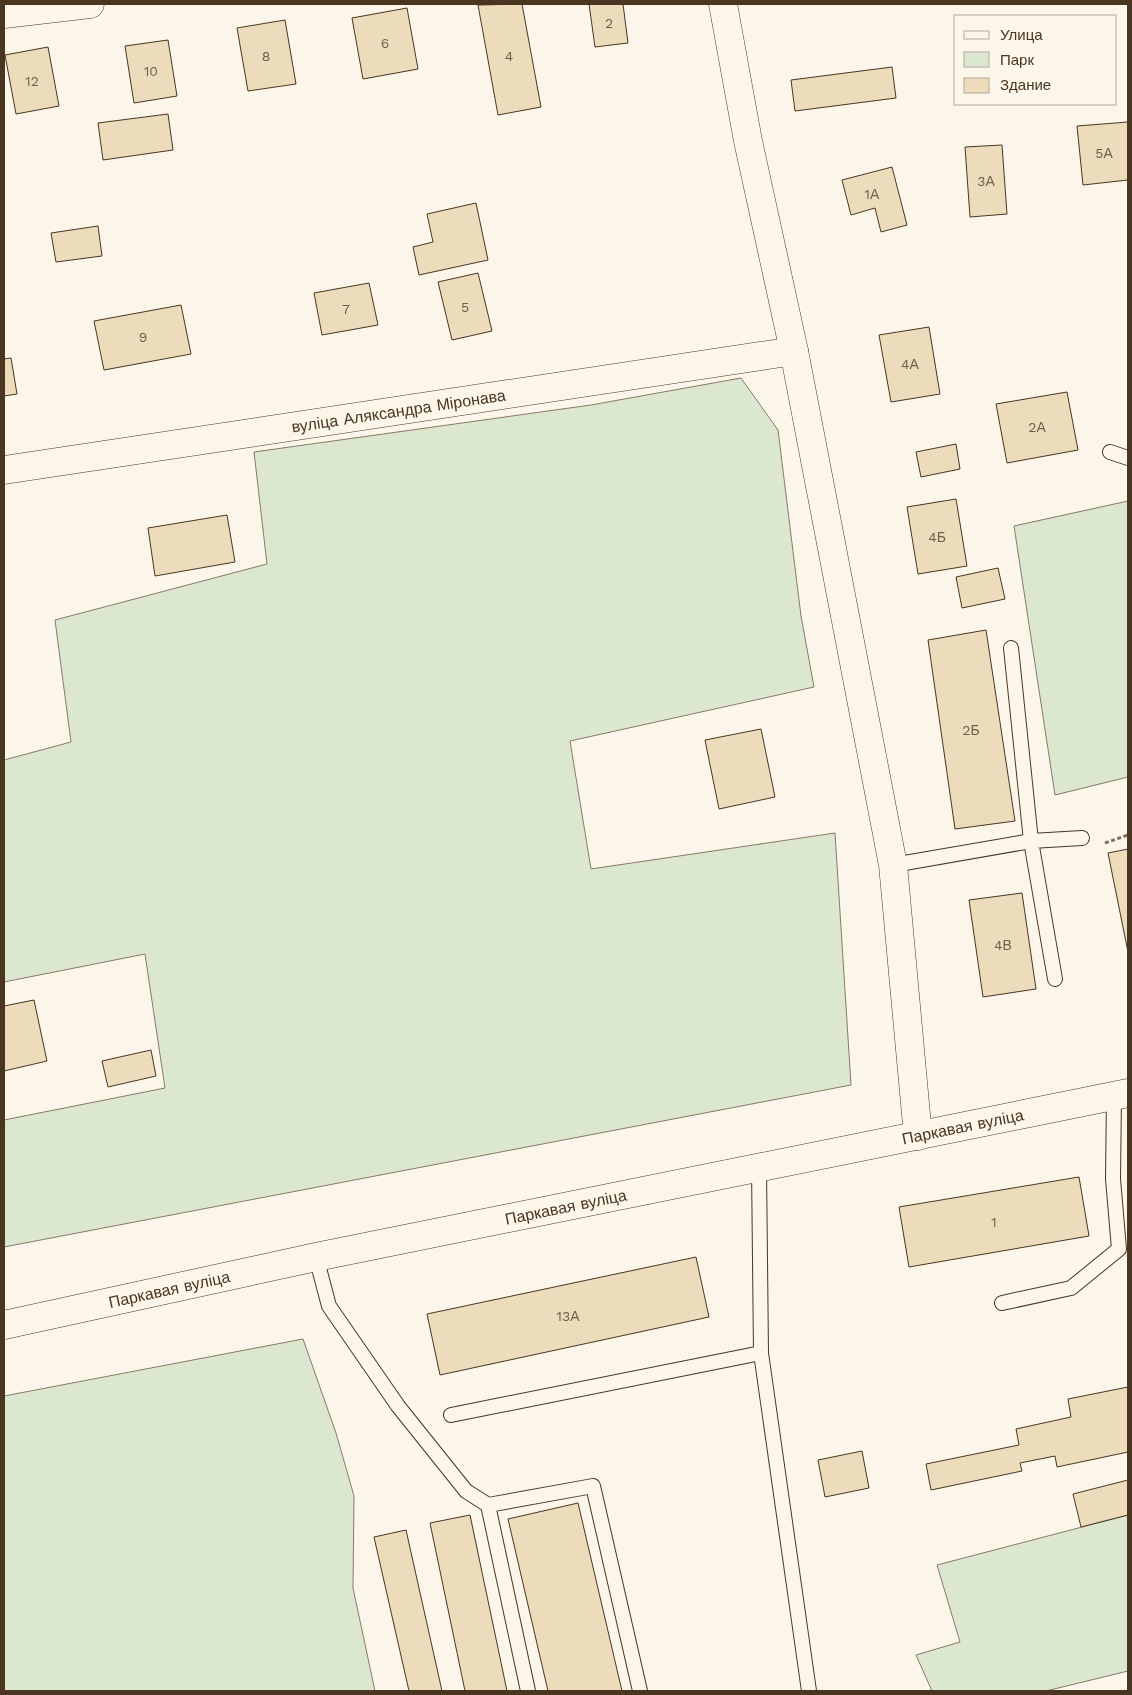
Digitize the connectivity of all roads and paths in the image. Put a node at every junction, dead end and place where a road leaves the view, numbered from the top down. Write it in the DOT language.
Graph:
graph roads {
  1 [pos="90,4"];
  2 [pos="723,4"];
  3 [pos="4,14"];
  4 [pos="794,351"];
  5 [pos="1110,452"];
  6 [pos="1128,458"];
  7 [pos="4,470"];
  8 [pos="1011,648"];
  9 [pos="1082,838"];
  10 [pos="1031,841"];
  11 [pos="893,865"];
  12 [pos="1055,979"];
  13 [pos="1121,1094"];
  14 [pos="918,1136"];
  15 [pos="759,1167"];
  16 [pos="316,1257"];
  17 [pos="1002,1303"];
  18 [pos="4,1325"];
  19 [pos="761,1353"];
  20 [pos="451,1415"];
  21 [pos="488,1505"];
  22 [pos="528,1691"];
  23 [pos="640,1691"];
  24 [pos="809,1691"];
  1 -- 3 [label="street"];
  2 -- 4 [label="street"];
  4 -- 7 [label="street, вуліца Аляксандра Міронава"];
  4 -- 11 [label="street"];
  5 -- 6 [label="lane"];
  8 -- 10 [label="lane"];
  9 -- 10 [label="lane"];
  10 -- 11 [label="lane"];
  10 -- 12 [label="lane"];
  11 -- 14 [label="street"];
  13 -- 14 [label="street, Паркавая вуліца"];
  13 -- 17 [label="lane"];
  14 -- 15 [label="street, Паркавая вуліца"];
  15 -- 16 [label="street, Паркавая вуліца"];
  15 -- 19 [label="lane"];
  16 -- 18 [label="street, Паркавая вуліца"];
  16 -- 21 [label="lane"];
  19 -- 20 [label="lane"];
  19 -- 24 [label="lane"];
  21 -- 22 [label="lane"];
  21 -- 23 [label="lane"];
}
